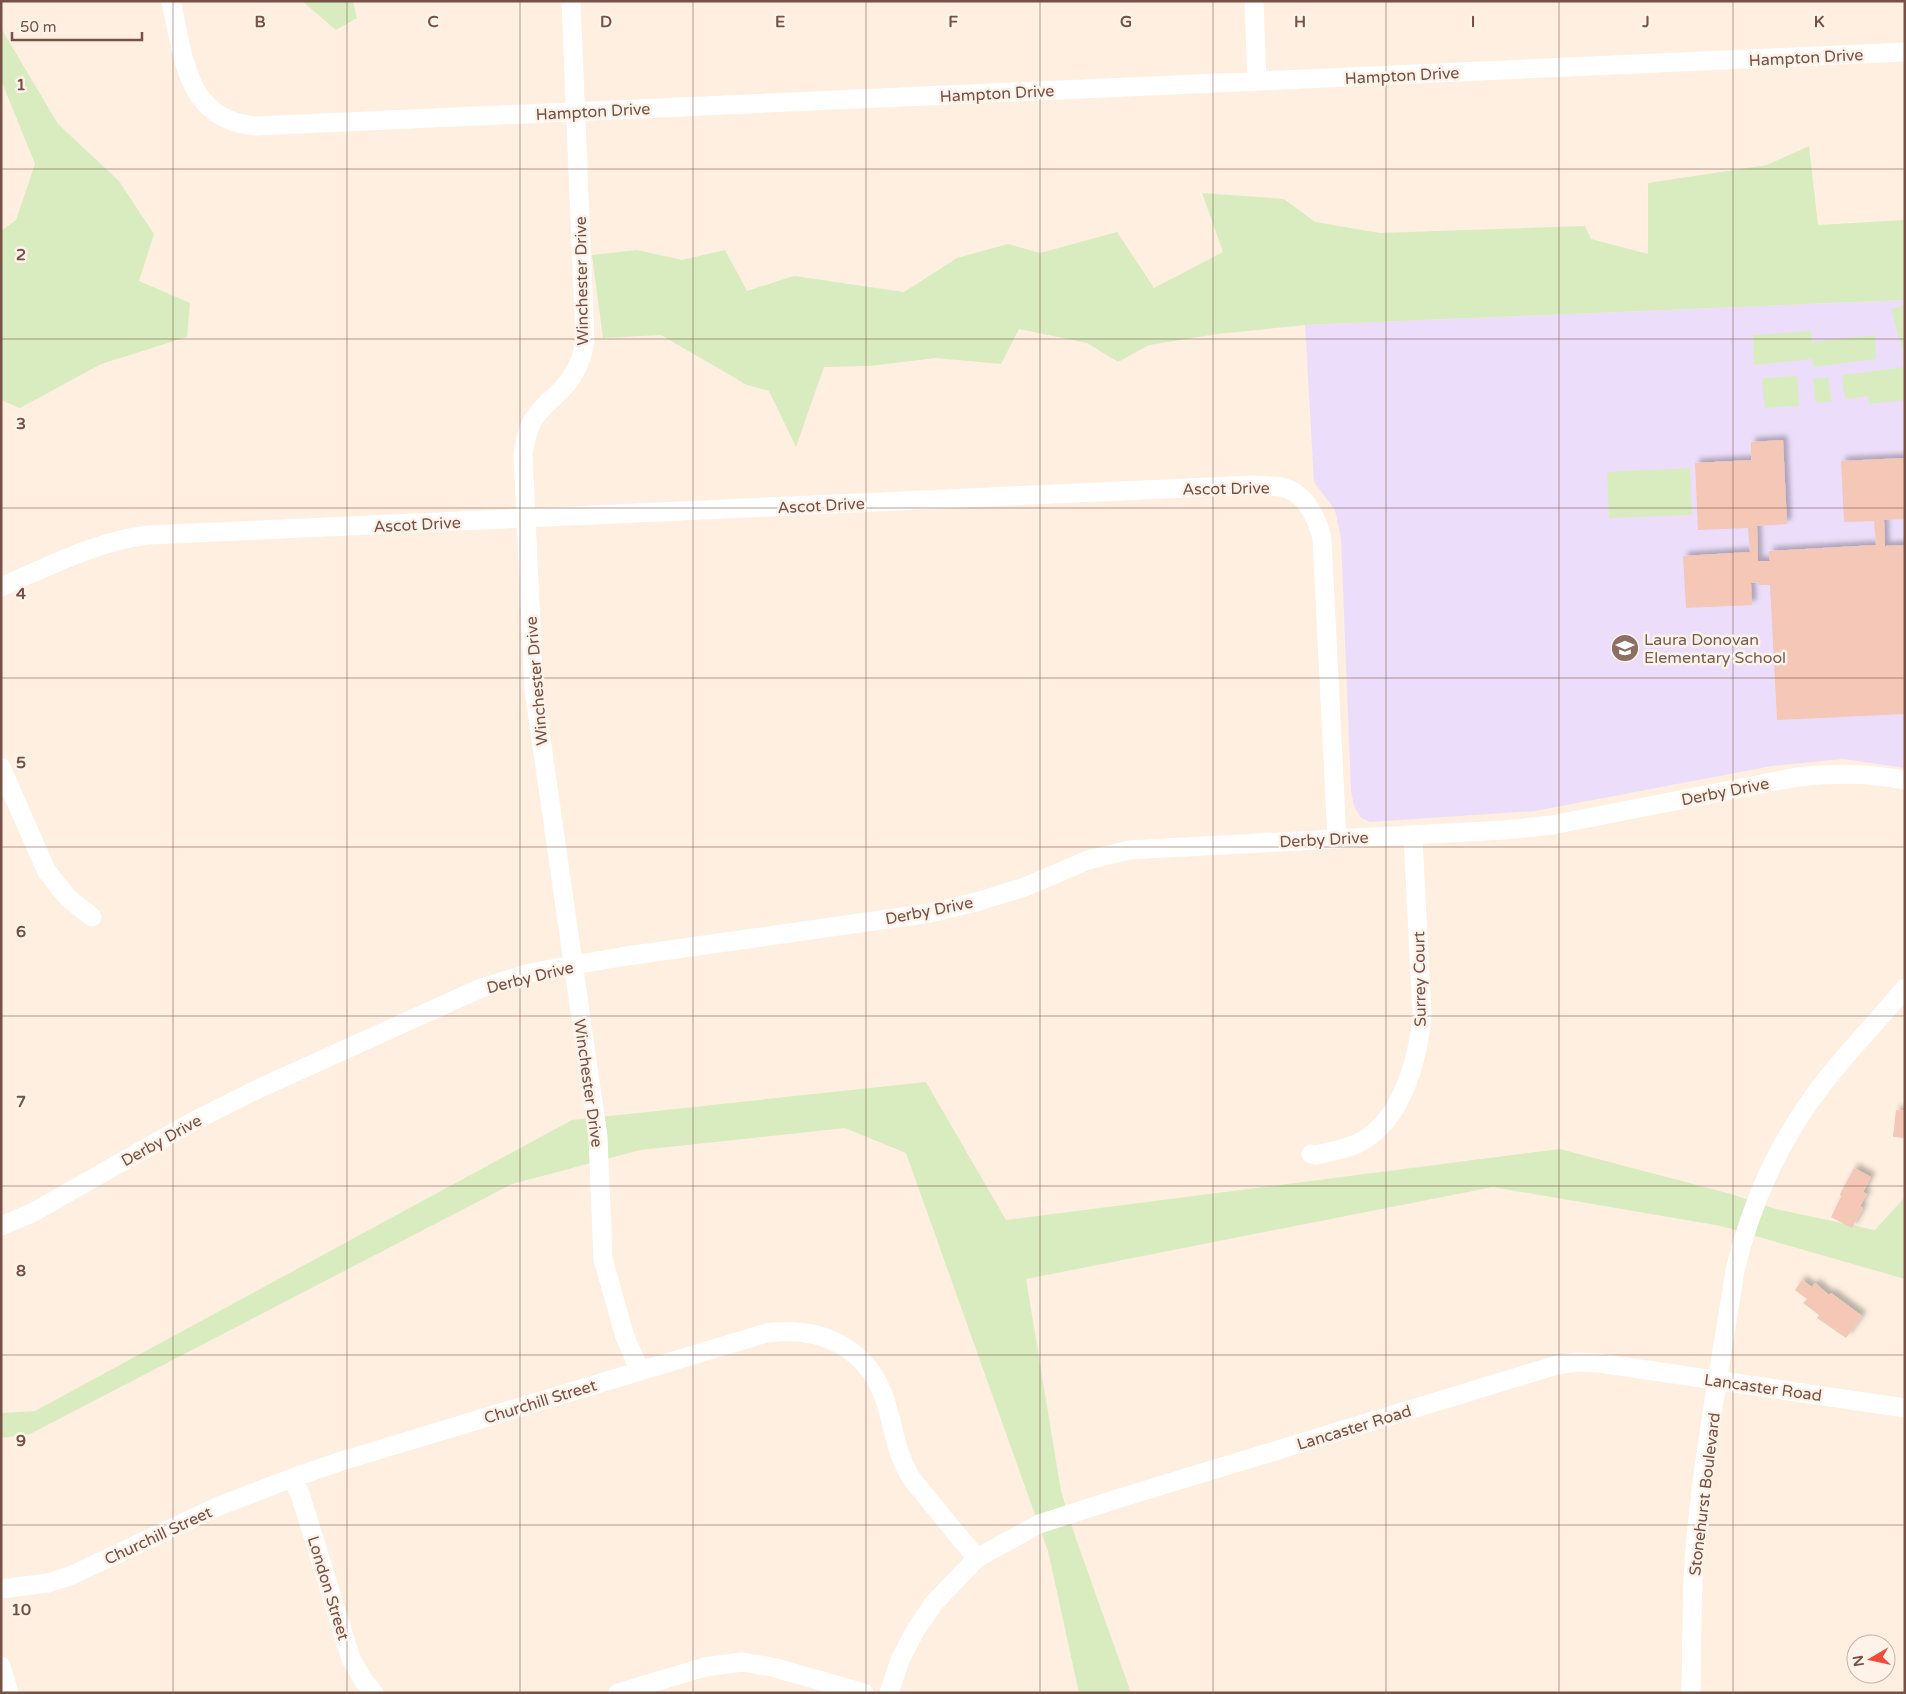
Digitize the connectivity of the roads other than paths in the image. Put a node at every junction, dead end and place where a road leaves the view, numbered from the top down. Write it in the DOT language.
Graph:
graph roads {
  1 [pos="171,1"];
  2 [pos="571,1"];
  3 [pos="1254,1"];
  4 [pos="1905,52"];
  5 [pos="1257,81"];
  6 [pos="576,112"];
  7 [pos="525,519"];
  8 [pos="1,588"];
  9 [pos="1,767"];
  10 [pos="1905,780"];
  11 [pos="1413,836"];
  12 [pos="1337,839"];
  13 [pos="92,917"];
  14 [pos="573,966"];
  15 [pos="1904,991"];
  16 [pos="1311,1154"];
  17 [pos="1,1226"];
  18 [pos="640,1371"];
  19 [pos="1718,1380"];
  20 [pos="1905,1408"];
  21 [pos="292,1478"];
  22 [pos="977,1558"];
  23 [pos="1,1589"];
  24 [pos="1,1666"];
  25 [pos="9,1693"];
  26 [pos="374,1693"];
  27 [pos="618,1693"];
  28 [pos="864,1693"];
  29 [pos="889,1693"];
  30 [pos="1691,1693"];
  1 -- 6 [label="street, Hampton Drive"];
  2 -- 6 [label="street, Winchester Drive"];
  3 -- 5 [label="street"];
  4 -- 5 [label="street, Hampton Drive"];
  5 -- 6 [label="street, Hampton Drive"];
  6 -- 7 [label="street, Winchester Drive"];
  7 -- 8 [label="street, Ascot Drive"];
  7 -- 12 [label="street, Ascot Drive"];
  7 -- 14 [label="street, Winchester Drive"];
  9 -- 13 [label="street"];
  10 -- 11 [label="street, Derby Drive"];
  11 -- 12 [label="street, Derby Drive"];
  11 -- 16 [label="street, Surrey Court"];
  12 -- 14 [label="street, Derby Drive"];
  14 -- 17 [label="street, Derby Drive"];
  14 -- 18 [label="street, Winchester Drive"];
  15 -- 19 [label="street, Stonehurst Boulevard"];
  18 -- 21 [label="street, Churchill Street"];
  18 -- 22 [label="street, Churchill Street"];
  19 -- 20 [label="street, Lancaster Road"];
  19 -- 22 [label="street, Lancaster Road"];
  19 -- 30 [label="street, Stonehurst Boulevard"];
  21 -- 23 [label="street, Churchill Street"];
  21 -- 26 [label="street, London Street"];
  22 -- 29 [label="street, Lancaster Road"];
  24 -- 25 [label="street"];
  27 -- 28 [label="street"];
}
